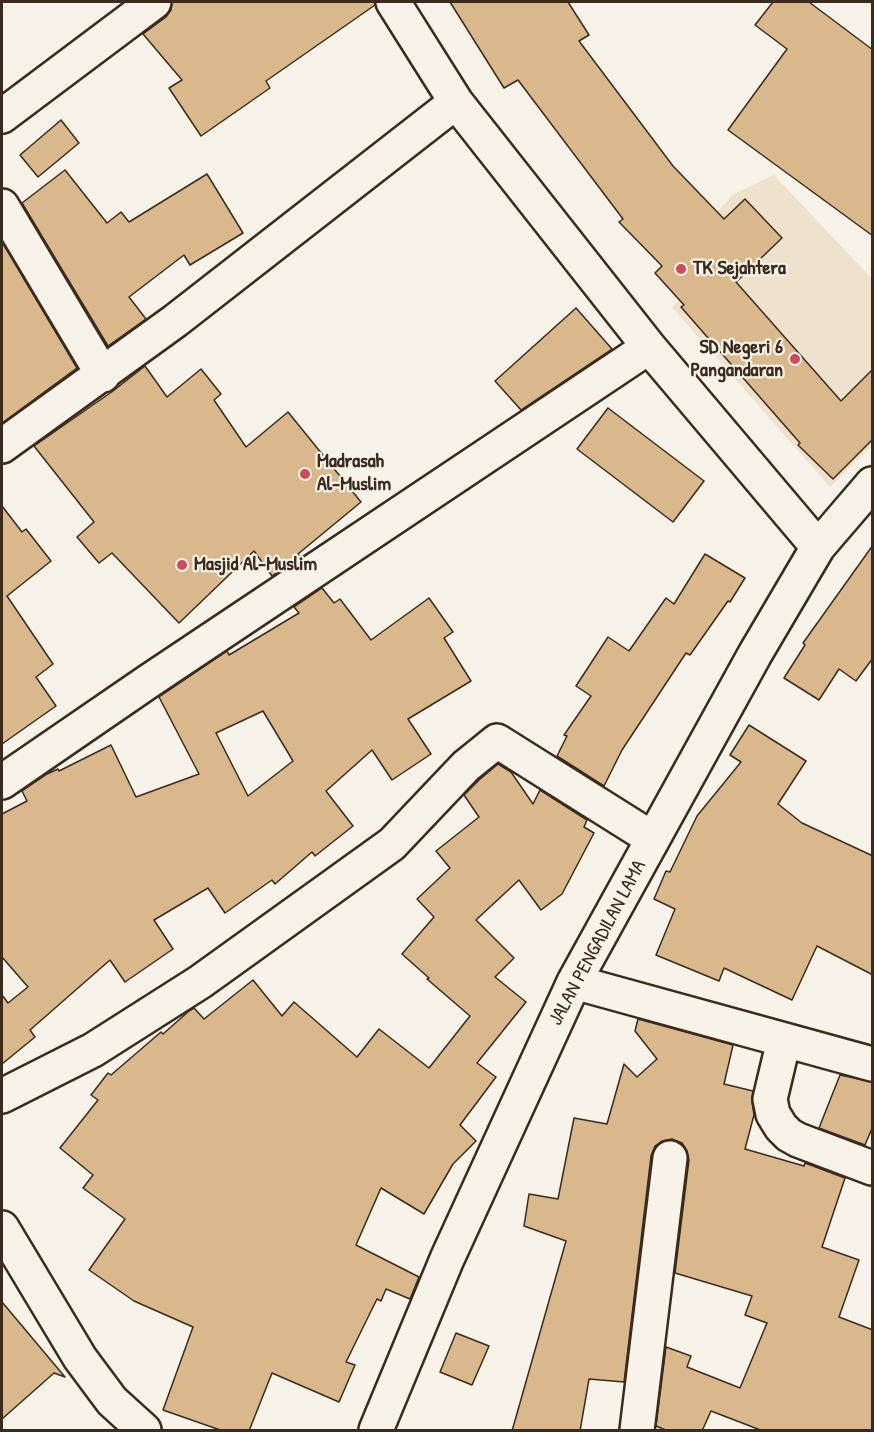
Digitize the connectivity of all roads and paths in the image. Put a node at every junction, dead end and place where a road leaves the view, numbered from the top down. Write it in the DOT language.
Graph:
graph roads {
  1 [pos="154,2"];
  2 [pos="393,2"];
  3 [pos="456,102"];
  4 [pos="2,116"];
  5 [pos="2,206"];
  6 [pos="649,347"];
  7 [pos="103,375"];
  8 [pos="2,446"];
  9 [pos="873,484"];
  10 [pos="818,547"];
  11 [pos="2,782"];
  12 [pos="653,839"];
  13 [pos="574,982"];
  14 [pos="784,1040"];
  15 [pos="873,1064"];
  16 [pos="2,1096"];
  17 [pos="670,1158"];
  18 [pos="873,1168"];
  19 [pos="2,1228"];
  20 [pos="144,1431"];
  21 [pos="376,1431"];
  22 [pos="637,1431"];
  1 -- 4 [label="street"];
  2 -- 3 [label="street"];
  3 -- 6 [label="street"];
  3 -- 7 [label="street"];
  5 -- 7 [label="street"];
  6 -- 10 [label="street"];
  6 -- 11 [label="street"];
  7 -- 8 [label="street"];
  9 -- 10 [label="street, JALAN PENGADILAN LAMA"];
  10 -- 12 [label="street, JALAN PENGADILAN LAMA"];
  12 -- 13 [label="street, JALAN PENGADILAN LAMA"];
  12 -- 16 [label="street"];
  13 -- 14 [label="street"];
  13 -- 21 [label="street, JALAN PENGADILAN LAMA"];
  14 -- 15 [label="street"];
  14 -- 18 [label="street"];
  17 -- 22 [label="street"];
  19 -- 20 [label="street"];
}
